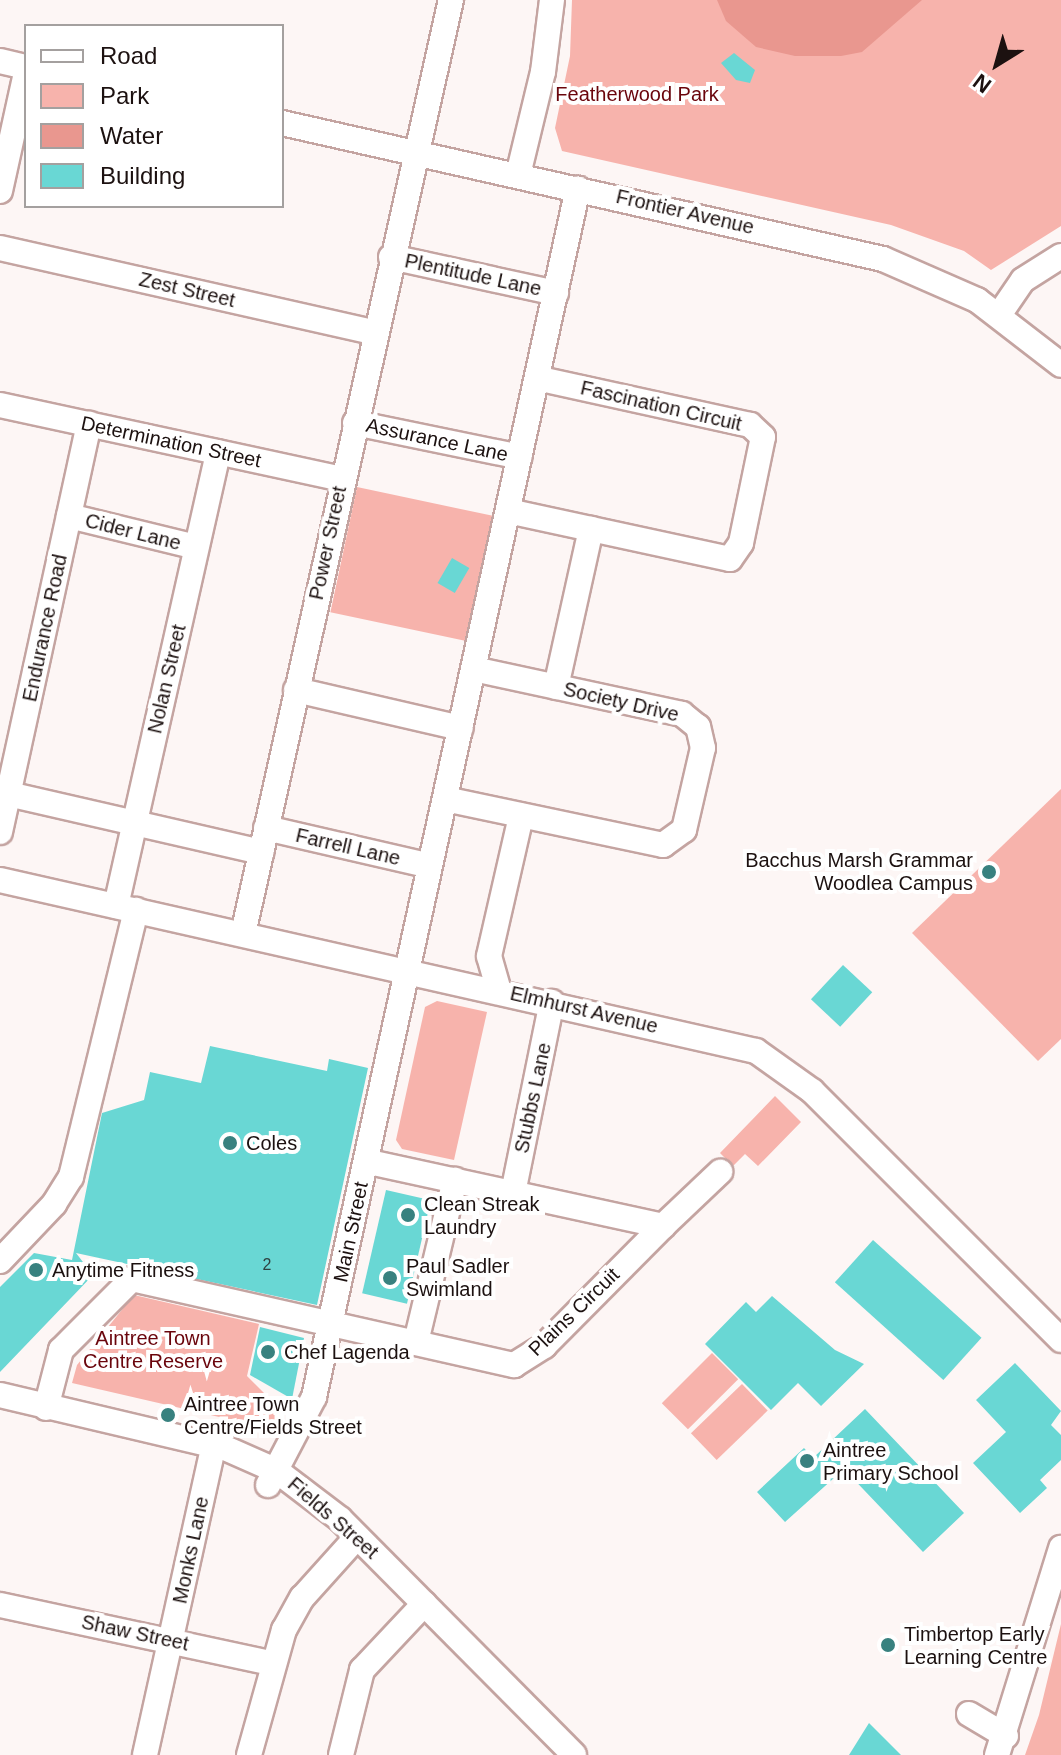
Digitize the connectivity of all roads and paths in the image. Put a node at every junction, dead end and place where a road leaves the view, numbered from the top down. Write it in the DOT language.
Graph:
graph roads {
  1 [pos="451,0"];
  2 [pos="552,0"];
  3 [pos="0,61"];
  4 [pos="24,67"];
  5 [pos="24,82"];
  6 [pos="284,123"];
  7 [pos="413,152"];
  8 [pos="518,175"];
  9 [pos="578,188"];
  10 [pos="0,191"];
  11 [pos="0,248"];
  12 [pos="1061,256"];
  13 [pos="391,257"];
  14 [pos="556,293"];
  15 [pos="999,315"];
  16 [pos="374,332"];
  17 [pos="1061,365"];
  18 [pos="537,378"];
  19 [pos="0,405"];
  20 [pos="355,423"];
  21 [pos="89,424"];
  22 [pos="218,452"];
  23 [pos="520,457"];
  24 [pos="342,479"];
  25 [pos="508,511"];
  26 [pos="69,516"];
  27 [pos="591,529"];
  28 [pos="196,547"];
  29 [pos="474,669"];
  30 [pos="556,687"];
  31 [pos="296,690"];
  32 [pos="461,728"];
  33 [pos="7,767"];
  34 [pos="8,794"];
  35 [pos="445,799"];
  36 [pos="521,816"];
  37 [pos="135,822"];
  38 [pos="0,832"];
  39 [pos="264,840"];
  40 [pos="430,866"];
  41 [pos="0,880"];
  42 [pos="126,908"];
  43 [pos="243,934"];
  44 [pos="407,970"];
  45 [pos="499,991"];
  46 [pos="552,1002"];
  47 [pos="366,1161"];
  48 [pos="720,1172"];
  49 [pos="455,1180"];
  50 [pos="513,1193"];
  51 [pos="663,1226"];
  52 [pos="0,1261"];
  53 [pos="332,1323"];
  54 [pos="1061,1340"];
  55 [pos="416,1342"];
  56 [pos="0,1395"];
  57 [pos="46,1408"];
  58 [pos="138,1431"];
  59 [pos="211,1458"];
  60 [pos="273,1478"];
  61 [pos="352,1542"];
  62 [pos="1061,1548"];
  63 [pos="0,1605"];
  64 [pos="421,1607"];
  65 [pos="171,1641"];
  66 [pos="270,1663"];
  67 [pos="969,1714"];
  68 [pos="1002,1745"];
  69 [pos="145,1755"];
  70 [pos="249,1755"];
  71 [pos="341,1755"];
  72 [pos="574,1755"];
  1 -- 7 [label="street, Power Street"];
  2 -- 8 [label="street"];
  3 -- 4 [label="street"];
  5 -- 10 [label="street"];
  6 -- 7 [label="street, Frontier Avenue"];
  7 -- 8 [label="street, Frontier Avenue"];
  7 -- 13 [label="street, Power Street"];
  8 -- 9 [label="street, Frontier Avenue"];
  9 -- 14 [label="street, Main Street"];
  9 -- 15 [label="street, Frontier Avenue"];
  11 -- 16 [label="street, Zest Street"];
  12 -- 15 [label="street"];
  13 -- 14 [label="street, Plentitude Lane"];
  13 -- 16 [label="street, Power Street"];
  14 -- 18 [label="street, Main Street"];
  15 -- 17 [label="street, Frontier Avenue"];
  16 -- 20 [label="street, Power Street"];
  18 -- 23 [label="street, Main Street"];
  18 -- 27 [label="street, Fascination Circuit"];
  19 -- 21 [label="street, Determination Street"];
  20 -- 23 [label="street, Assurance Lane"];
  20 -- 24 [label="street, Power Street"];
  21 -- 22 [label="street, Determination Street"];
  21 -- 26 [label="street, Endurance Road"];
  22 -- 24 [label="street, Determination Street"];
  22 -- 28 [label="street, Nolan Street"];
  23 -- 25 [label="street, Main Street"];
  24 -- 31 [label="street, Power Street"];
  25 -- 27 [label="street, Fascination Circuit"];
  25 -- 29 [label="street, Main Street"];
  26 -- 28 [label="street, Cider Lane"];
  26 -- 33 [label="street, Endurance Road"];
  27 -- 30 [label="street"];
  28 -- 37 [label="street, Nolan Street"];
  29 -- 30 [label="street, Society Drive"];
  29 -- 32 [label="street, Main Street"];
  30 -- 36 [label="street, Society Drive"];
  31 -- 32 [label="street"];
  31 -- 39 [label="street, Power Street"];
  32 -- 35 [label="street, Main Street"];
  33 -- 34 [label="street, Endurance Road"];
  34 -- 37 [label="street, Farrell Lane"];
  34 -- 38 [label="street, Endurance Road"];
  35 -- 36 [label="street, Society Drive"];
  35 -- 40 [label="street, Main Street"];
  36 -- 45 [label="street"];
  37 -- 39 [label="street, Farrell Lane"];
  37 -- 42 [label="street, Nolan Street"];
  39 -- 40 [label="street, Farrell Lane"];
  39 -- 43 [label="street, Power Street"];
  40 -- 44 [label="street, Main Street"];
  41 -- 42 [label="street, Elmhurst Avenue"];
  42 -- 43 [label="street, Elmhurst Avenue"];
  42 -- 52 [label="street, Nolan Street"];
  43 -- 44 [label="street, Elmhurst Avenue"];
  44 -- 45 [label="street, Elmhurst Avenue"];
  44 -- 47 [label="street, Main Street"];
  45 -- 46 [label="street, Elmhurst Avenue"];
  46 -- 50 [label="street, Stubbs Lane"];
  46 -- 54 [label="street, Elmhurst Avenue"];
  47 -- 49 [label="street"];
  47 -- 53 [label="street, Main Street"];
  48 -- 51 [label="street, Plains Circuit"];
  49 -- 50 [label="street"];
  49 -- 55 [label="street"];
  50 -- 51 [label="street"];
  51 -- 55 [label="street, Plains Circuit"];
  53 -- 55 [label="street, Plains Circuit"];
  53 -- 57 [label="street, Plains Circuit"];
  53 -- 60 [label="street, Main Street"];
  56 -- 57 [label="street, Fields Street"];
  57 -- 58 [label="street, Fields Street"];
  58 -- 59 [label="street, Fields Street"];
  58 -- 60 [label="street, Fields Street"];
  59 -- 60 [label="street, Fields Street"];
  59 -- 65 [label="street, Monks Lane"];
  60 -- 61 [label="street, Fields Street"];
  61 -- 64 [label="street, Fields Street"];
  61 -- 66 [label="street"];
  62 -- 68 [label="street"];
  63 -- 65 [label="street, Shaw Street"];
  64 -- 71 [label="street"];
  64 -- 72 [label="street, Fields Street"];
  65 -- 66 [label="street, Shaw Street"];
  65 -- 69 [label="street, Monks Lane"];
  66 -- 70 [label="street"];
  67 -- 68 [label="street"];
}
